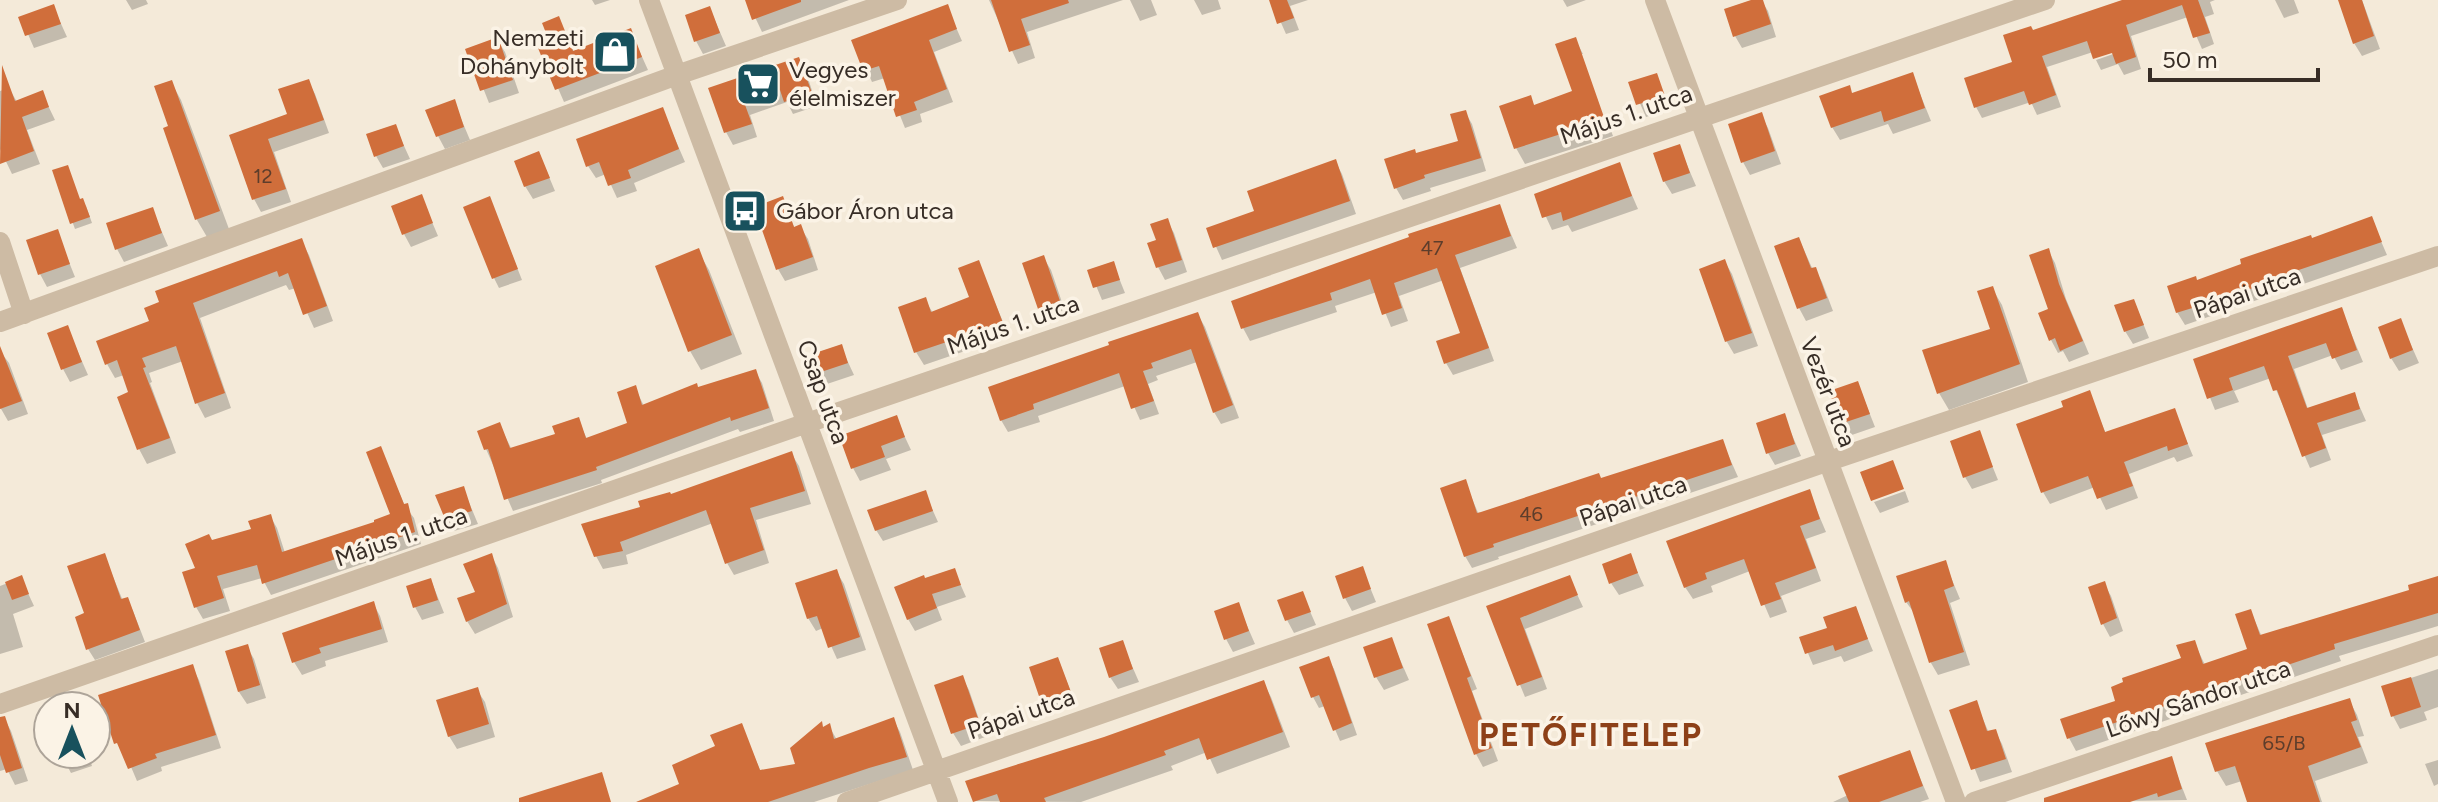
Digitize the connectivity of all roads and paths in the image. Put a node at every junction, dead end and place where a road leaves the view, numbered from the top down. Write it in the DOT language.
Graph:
graph roads {
  1 [pos="649,0"];
  2 [pos="897,0"];
  3 [pos="1655,0"];
  4 [pos="2045,0"];
  5 [pos="677,75"];
  6 [pos="1697,118"];
  7 [pos="0,242"];
  8 [pos="2438,256"];
  9 [pos="24,314"];
  10 [pos="0,322"];
  11 [pos="807,423"];
  12 [pos="1826,462"];
  13 [pos="2438,645"];
  14 [pos="0,704"];
  15 [pos="937,771"];
  16 [pos="847,802"];
  17 [pos="948,802"];
  18 [pos="1956,802"];
  19 [pos="1974,802"];
  1 -- 5 [label="street, Csap utca"];
  2 -- 5 [label="street"];
  3 -- 6 [label="street, Vezér utca"];
  4 -- 6 [label="street, Május 1. utca"];
  5 -- 9 [label="street"];
  5 -- 11 [label="street, Csap utca"];
  6 -- 11 [label="street, Május 1. utca"];
  6 -- 12 [label="street, Vezér utca"];
  7 -- 9 [label="street"];
  8 -- 12 [label="street, Pápai utca"];
  9 -- 10 [label="street"];
  11 -- 14 [label="street, Május 1. utca"];
  11 -- 15 [label="street, Csap utca"];
  12 -- 15 [label="street, Pápai utca"];
  12 -- 18 [label="street, Vezér utca"];
  13 -- 19 [label="street, Lőwy Sándor utca"];
  15 -- 16 [label="street, Pápai utca"];
  15 -- 17 [label="street, Csap utca"];
}
